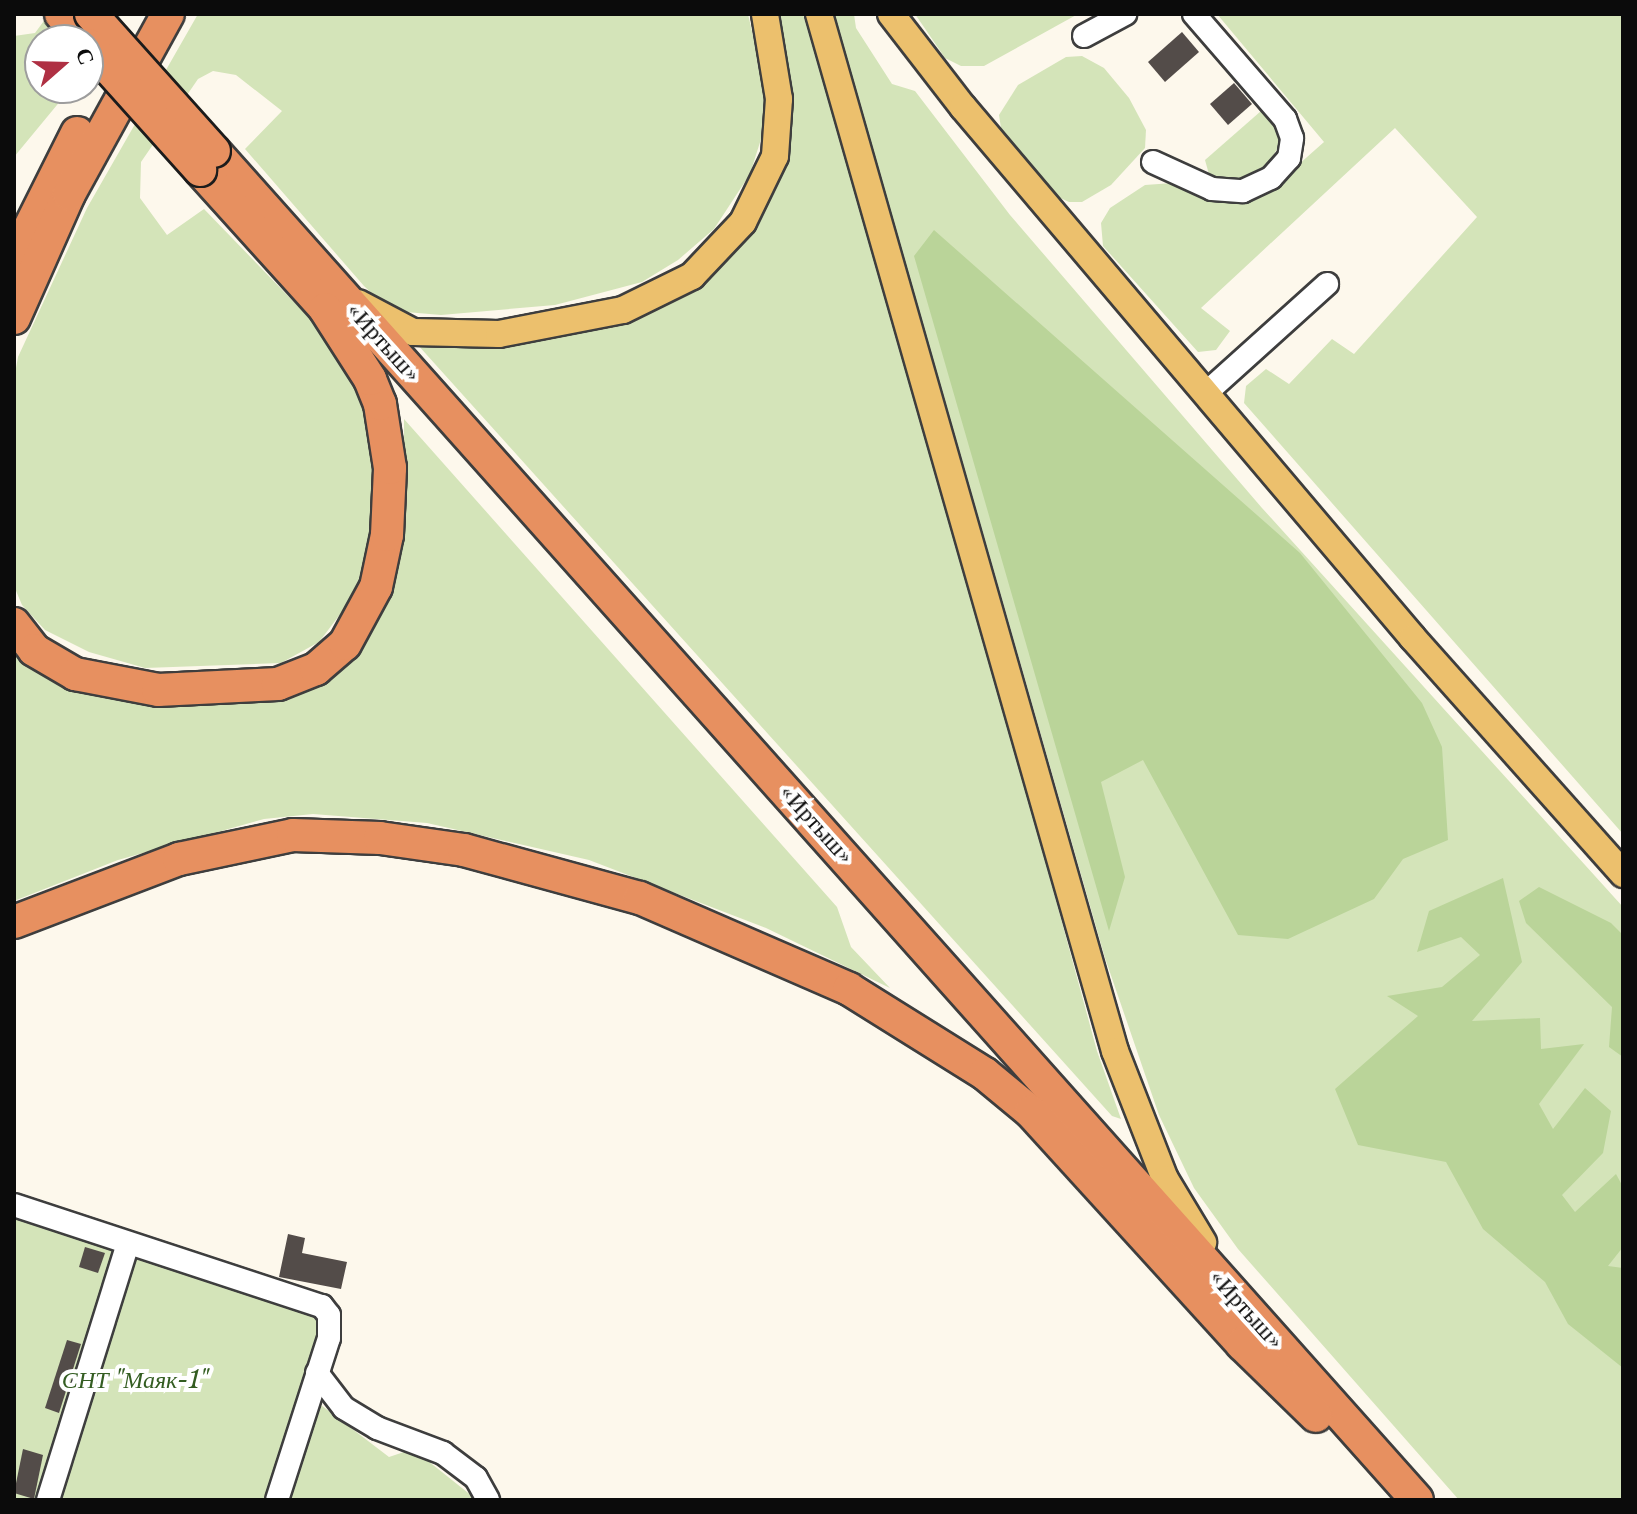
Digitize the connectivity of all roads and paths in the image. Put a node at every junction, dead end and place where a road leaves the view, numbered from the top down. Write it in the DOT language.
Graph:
graph roads {
  1 [pos="91,14"];
  2 [pos="143,14"];
  3 [pos="168,14"];
  4 [pos="765,14"];
  5 [pos="819,14"];
  6 [pos="891,14"];
  7 [pos="1125,14"];
  8 [pos="1194,14"];
  9 [pos="1084,36"];
  10 [pos="104,60"];
  11 [pos="104,84"];
  12 [pos="93,104"];
  13 [pos="207,160"];
  14 [pos="1153,162"];
  15 [pos="14,203"];
  16 [pos="14,259"];
  17 [pos="326,276"];
  18 [pos="1327,284"];
  19 [pos="325,309"];
  20 [pos="14,318"];
  21 [pos="1206,393"];
  22 [pos="14,624"];
  23 [pos="1623,874"];
  24 [pos="14,922"];
  25 [pos="14,1205"];
  26 [pos="128,1243"];
  27 [pos="317,1373"];
  28 [pos="1370,1468"];
  29 [pos="48,1500"];
  30 [pos="277,1500"];
  31 [pos="488,1500"];
  32 [pos="1399,1500"];
  33 [pos="1417,1500"];
  1 -- 13 [label="highway, bridge"];
  2 -- 11 [label="highway"];
  3 -- 20 [label="highway"];
  4 -- 17 [label="main road"];
  5 -- 33 [label="main road"];
  6 -- 21 [label="main road"];
  7 -- 9 [label="street"];
  8 -- 14 [label="street"];
  10 -- 13 [label="highway, bridge"];
  12 -- 15 [label="highway"];
  12 -- 16 [label="highway"];
  13 -- 17 [label="highway, «Иртыш»"];
  13 -- 19 [label="highway, «Иртыш»"];
  17 -- 33 [label="highway, «Иртыш»"];
  18 -- 21 [label="street"];
  19 -- 22 [label="highway"];
  19 -- 28 [label="highway, «Иртыш»"];
  21 -- 23 [label="main road"];
  24 -- 28 [label="highway"];
  25 -- 26 [label="street"];
  26 -- 27 [label="street"];
  26 -- 29 [label="street"];
  27 -- 30 [label="street"];
  27 -- 31 [label="street"];
  28 -- 32 [label="highway, «Иртыш»"];
}
